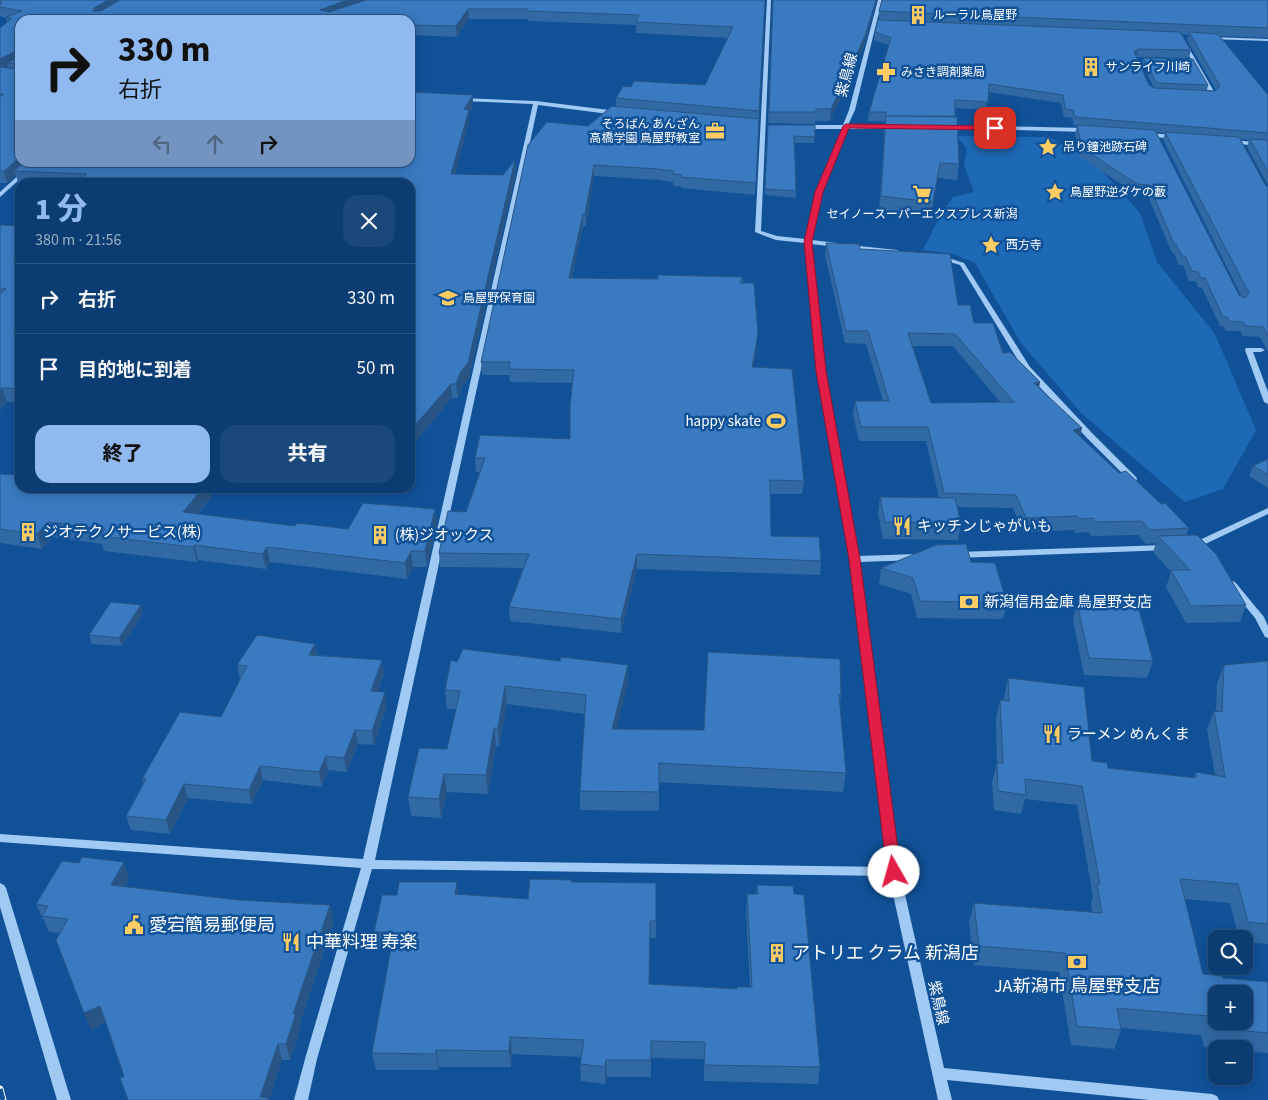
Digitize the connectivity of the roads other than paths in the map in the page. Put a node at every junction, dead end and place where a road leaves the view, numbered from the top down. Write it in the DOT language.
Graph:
graph roads {
  1 [pos="769,0"];
  2 [pos="880,0"];
  3 [pos="874,24"];
  4 [pos="884,25"];
  5 [pos="1190,37"];
  6 [pos="1210,38"];
  7 [pos="1268,40"];
  8 [pos="1185,61"];
  9 [pos="1195,62"];
  10 [pos="1205,94"];
  11 [pos="458,99"];
  12 [pos="536,103"];
  13 [pos="621,113"];
  14 [pos="752,126"];
  15 [pos="846,126"];
  16 [pos="762,127"];
  17 [pos="771,127"];
  18 [pos="799,127"];
  19 [pos="904,127"];
  20 [pos="943,127"];
  21 [pos="1088,130"];
  22 [pos="1136,134"];
  23 [pos="1156,136"];
  24 [pos="1184,138"];
  25 [pos="1221,141"];
  26 [pos="1240,143"];
  27 [pos="1160,145"];
  28 [pos="1268,145"];
  29 [pos="1245,151"];
  30 [pos="31,167"];
  31 [pos="19,178"];
  32 [pos="15,182"];
  33 [pos="0,195"];
  34 [pos="808,242"];
  35 [pos="909,253"];
  36 [pos="927,255"];
  37 [pos="1261,350"];
  38 [pos="1268,402"];
  39 [pos="1141,487"];
  40 [pos="1268,512"];
  41 [pos="1193,546"];
  42 [pos="1176,547"];
  43 [pos="952,556"];
  44 [pos="923,557"];
  45 [pos="854,559"];
  46 [pos="1229,580"];
  47 [pos="1264,618"];
  48 [pos="1268,635"];
  49 [pos="0,838"];
  50 [pos="368,864"];
  51 [pos="894,872"];
  52 [pos="0,888"];
  53 [pos="940,1074"];
  54 [pos="1196,1099"];
  55 [pos="64,1100"];
  56 [pos="302,1100"];
  57 [pos="945,1100"];
  58 [pos="1212,1100"];
  1 -- 16 [label="street"];
  2 -- 3 [label="street, 紫鳥線"];
  3 -- 4 [label="street"];
  3 -- 15 [label="street, 紫鳥線"];
  5 -- 9 [label="street"];
  6 -- 7 [label="street"];
  8 -- 9 [label="street"];
  9 -- 10 [label="street"];
  11 -- 12 [label="street"];
  12 -- 13 [label="street"];
  12 -- 50 [label="street"];
  14 -- 16 [label="street"];
  15 -- 18 [label="street"];
  15 -- 19 [label="street"];
  15 -- 34 [label="street, 紫鳥線"];
  16 -- 17 [label="street"];
  16 -- 34 [label="street"];
  20 -- 21 [label="street"];
  22 -- 23 [label="street"];
  23 -- 24 [label="street"];
  23 -- 27 [label="street"];
  25 -- 26 [label="street"];
  26 -- 28 [label="street"];
  26 -- 29 [label="street"];
  30 -- 31 [label="street"];
  32 -- 33 [label="street"];
  34 -- 35 [label="street"];
  34 -- 45 [label="street, 紫鳥線"];
  36 -- 39 [label="street"];
  37 -- 38 [label="street"];
  40 -- 41 [label="street"];
  42 -- 43 [label="street"];
  44 -- 45 [label="street"];
  45 -- 51 [label="street, 紫鳥線"];
  46 -- 47 [label="street"];
  47 -- 48 [label="street"];
  49 -- 50 [label="street"];
  50 -- 51 [label="street"];
  50 -- 56 [label="street"];
  51 -- 53 [label="street, 紫鳥線"];
  52 -- 55 [label="street"];
  53 -- 54 [label="street"];
  53 -- 57 [label="street, 紫鳥線"];
  54 -- 58 [label="street"];
}
